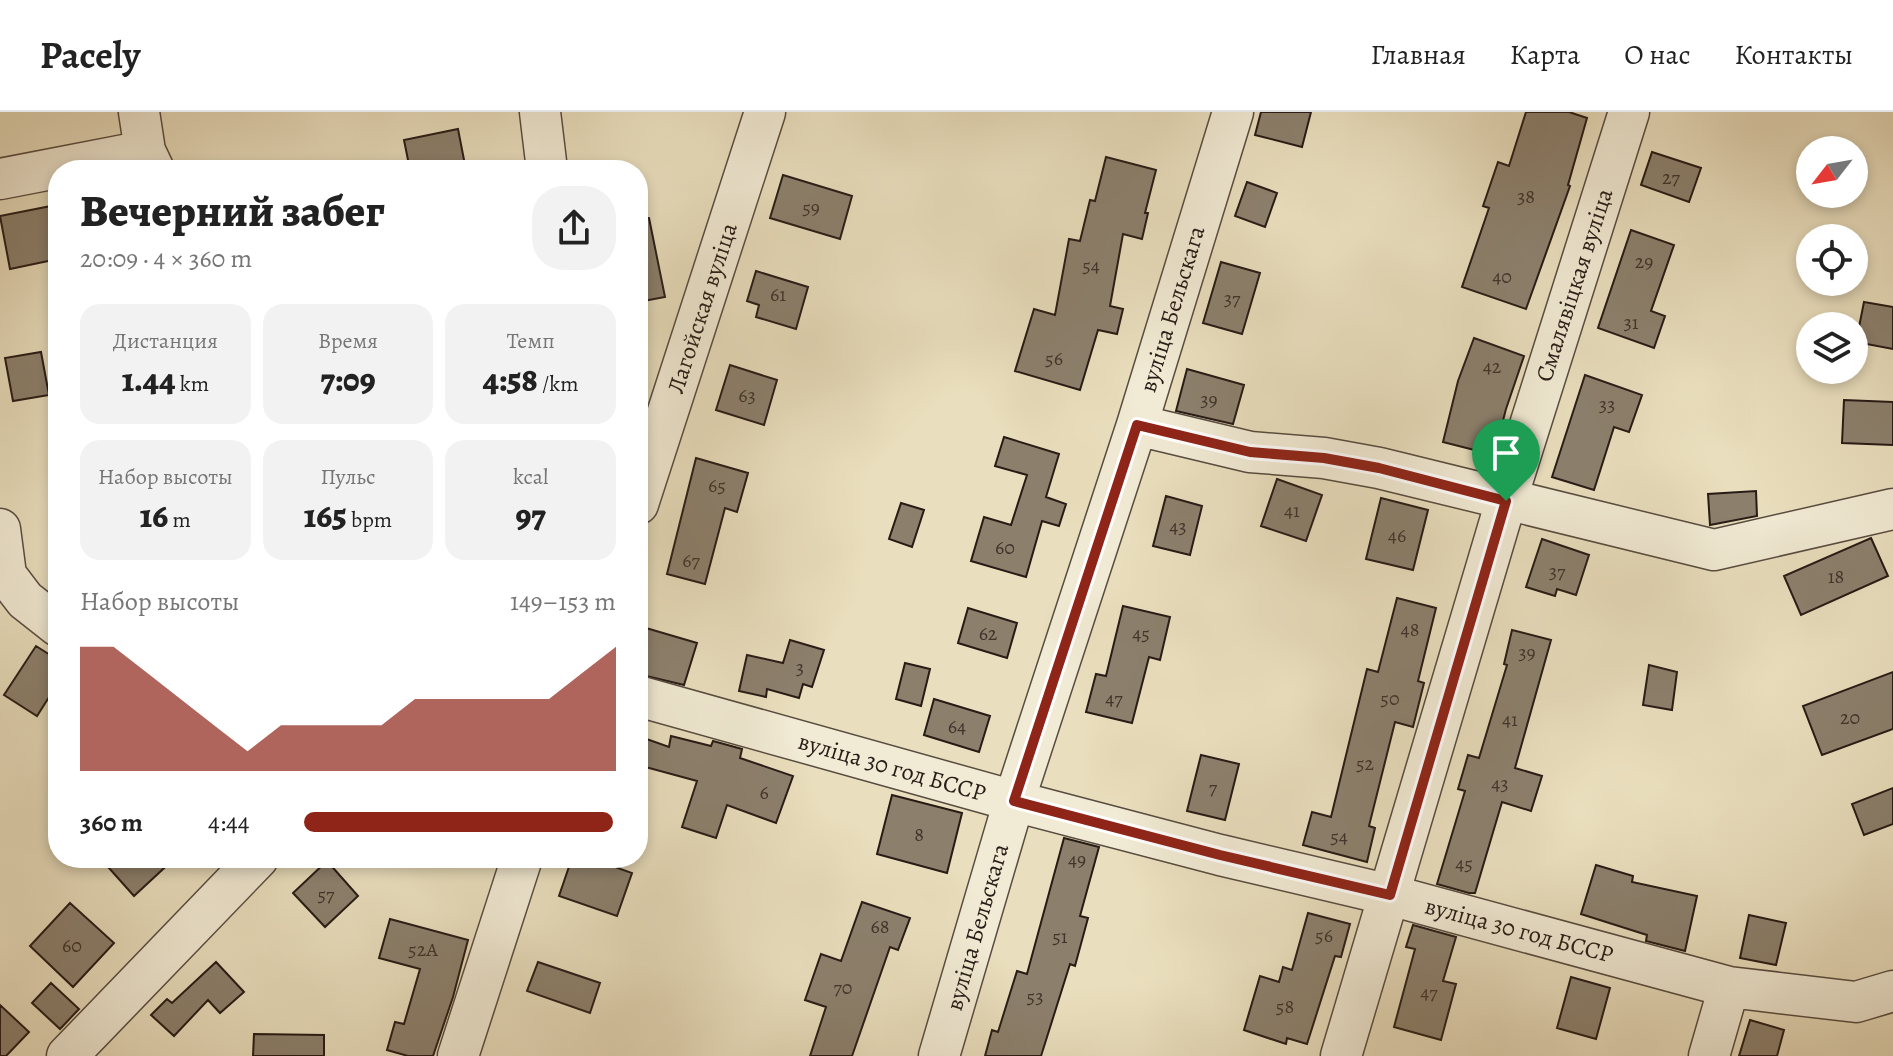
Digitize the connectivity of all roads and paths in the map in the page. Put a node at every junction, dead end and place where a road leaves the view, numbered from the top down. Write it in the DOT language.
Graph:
graph roads {
  1 [pos="139,112"];
  2 [pos="540,112"];
  3 [pos="765,112"];
  4 [pos="1233,112"];
  5 [pos="1629,112"];
  6 [pos="149,160"];
  7 [pos="546,160"];
  8 [pos="48,173"];
  9 [pos="0,179"];
  10 [pos="1137,425"];
  11 [pos="648,452"];
  12 [pos="1506,501"];
  13 [pos="1893,509"];
  14 [pos="0,529"];
  15 [pos="48,618"];
  16 [pos="648,699"];
  17 [pos="1014,801"];
  18 [pos="248,868"];
  19 [pos="519,868"];
  20 [pos="1390,895"];
  21 [pos="1729,987"];
  22 [pos="1893,991"];
  23 [pos="67,1056"];
  24 [pos="458,1056"];
  25 [pos="939,1056"];
  26 [pos="1341,1056"];
  27 [pos="1709,1056"];
  1 -- 6 [label="street"];
  2 -- 7 [label="street"];
  3 -- 11 [label="street, Лагойская вуліца"];
  4 -- 10 [label="street, вуліца Бельскага"];
  5 -- 12 [label="street, Смалявіцкая вуліца"];
  8 -- 9 [label="street"];
  10 -- 12 [label="street"];
  10 -- 17 [label="street, вуліца Бельскага"];
  12 -- 13 [label="street"];
  12 -- 20 [label="street, Смалявіцкая вуліца"];
  14 -- 15 [label="street"];
  16 -- 17 [label="street, вуліца 30 год БССР"];
  17 -- 20 [label="street, вуліца 30 год БССР"];
  17 -- 25 [label="street, вуліца Бельскага"];
  18 -- 23 [label="street"];
  19 -- 24 [label="street"];
  20 -- 21 [label="street, вуліца 30 год БССР"];
  20 -- 26 [label="street, Смалявіцкая вуліца"];
  21 -- 22 [label="street, вуліца 30 год БССР"];
  21 -- 27 [label="street"];
}
